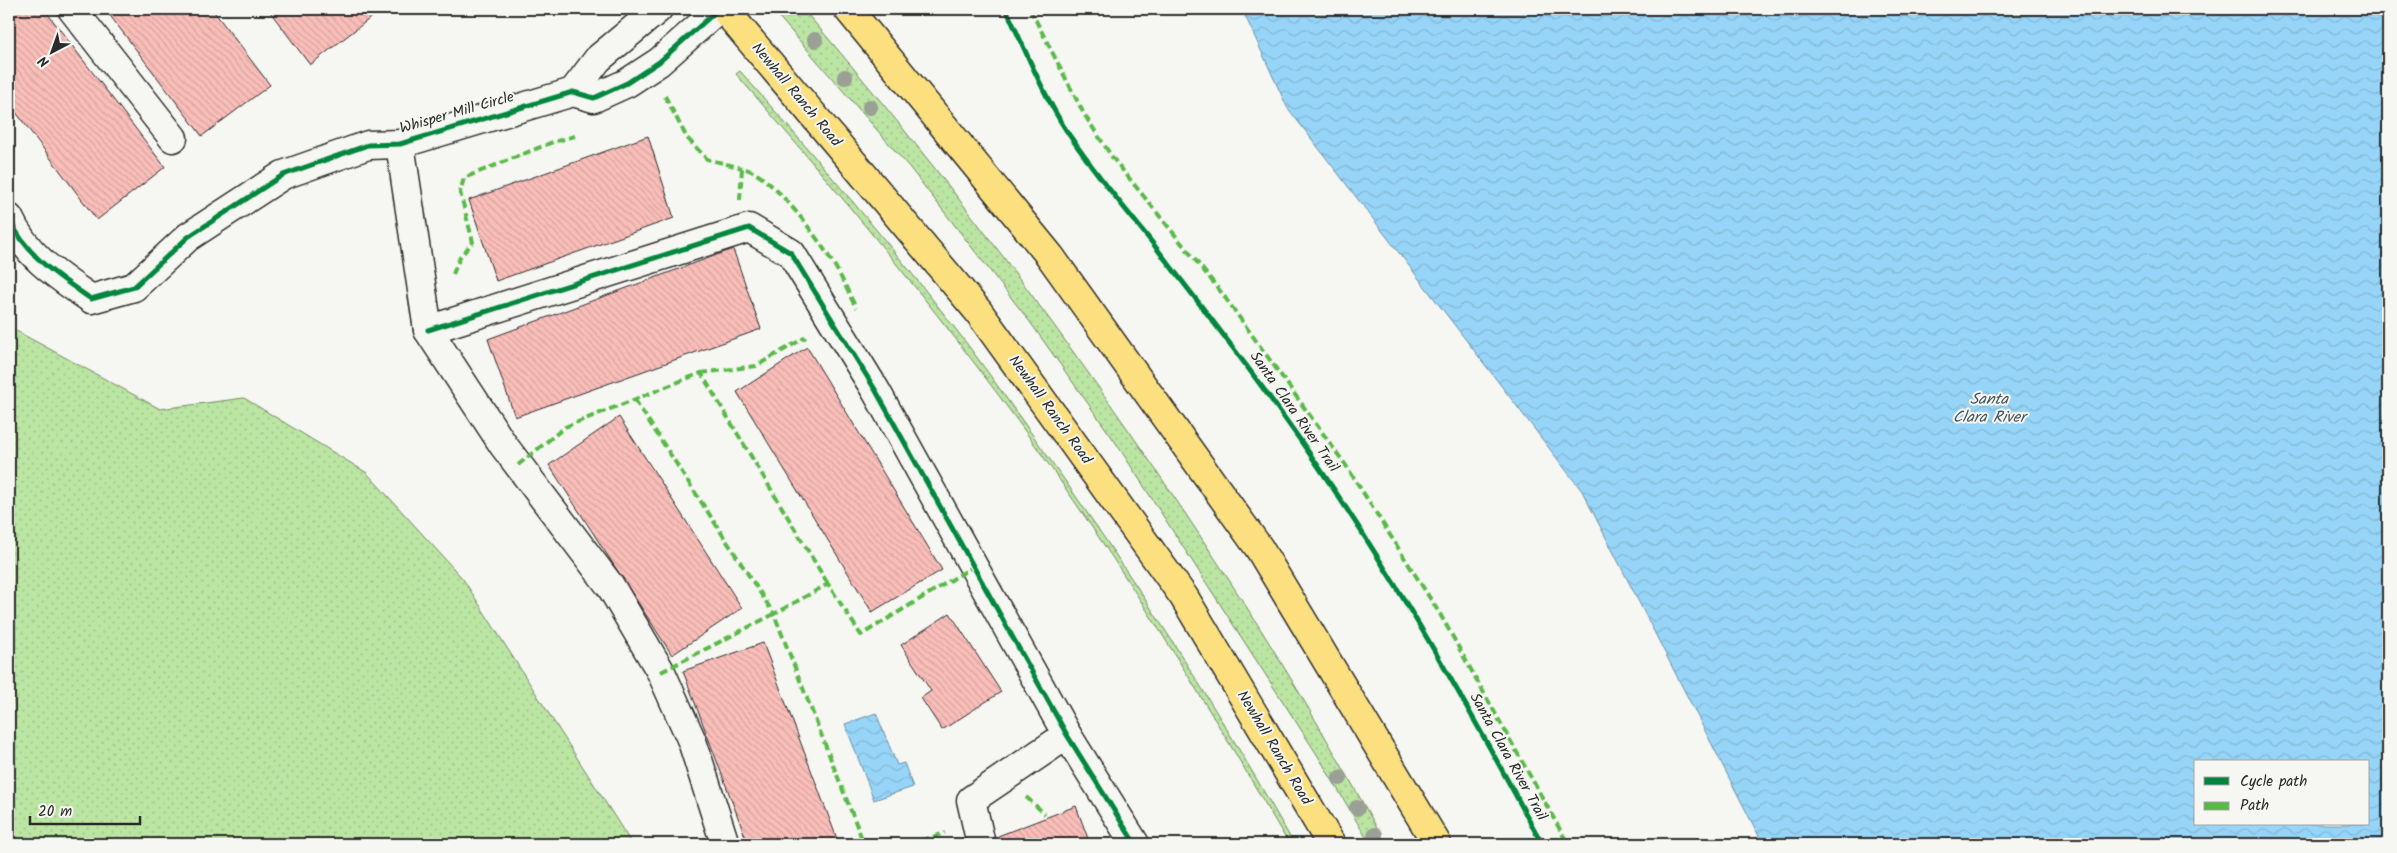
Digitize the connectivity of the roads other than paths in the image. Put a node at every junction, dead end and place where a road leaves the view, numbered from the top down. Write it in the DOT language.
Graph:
graph roads {
  1 [pos="72,9"];
  2 [pos="658,9"];
  3 [pos="718,9"];
  4 [pos="724,9"];
  5 [pos="848,9"];
  6 [pos="573,92"];
  7 [pos="173,138"];
  8 [pos="400,144"];
  9 [pos="9,218"];
  10 [pos="428,330"];
  11 [pos="1067,735"];
  12 [pos="725,844"];
  13 [pos="981,844"];
  14 [pos="1135,844"];
  15 [pos="1331,844"];
  16 [pos="1437,844"];
  1 -- 7 [label="street"];
  2 -- 6 [label="street"];
  3 -- 6 [label="street, Whisper Mill Circle"];
  4 -- 15 [label="main road, Newhall Ranch Road"];
  5 -- 16 [label="main road"];
  6 -- 8 [label="street, Whisper Mill Circle"];
  8 -- 9 [label="street, Whisper Mill Circle"];
  8 -- 10 [label="street"];
  10 -- 11 [label="street"];
  10 -- 12 [label="street"];
  11 -- 13 [label="street"];
  11 -- 14 [label="street"];
}
